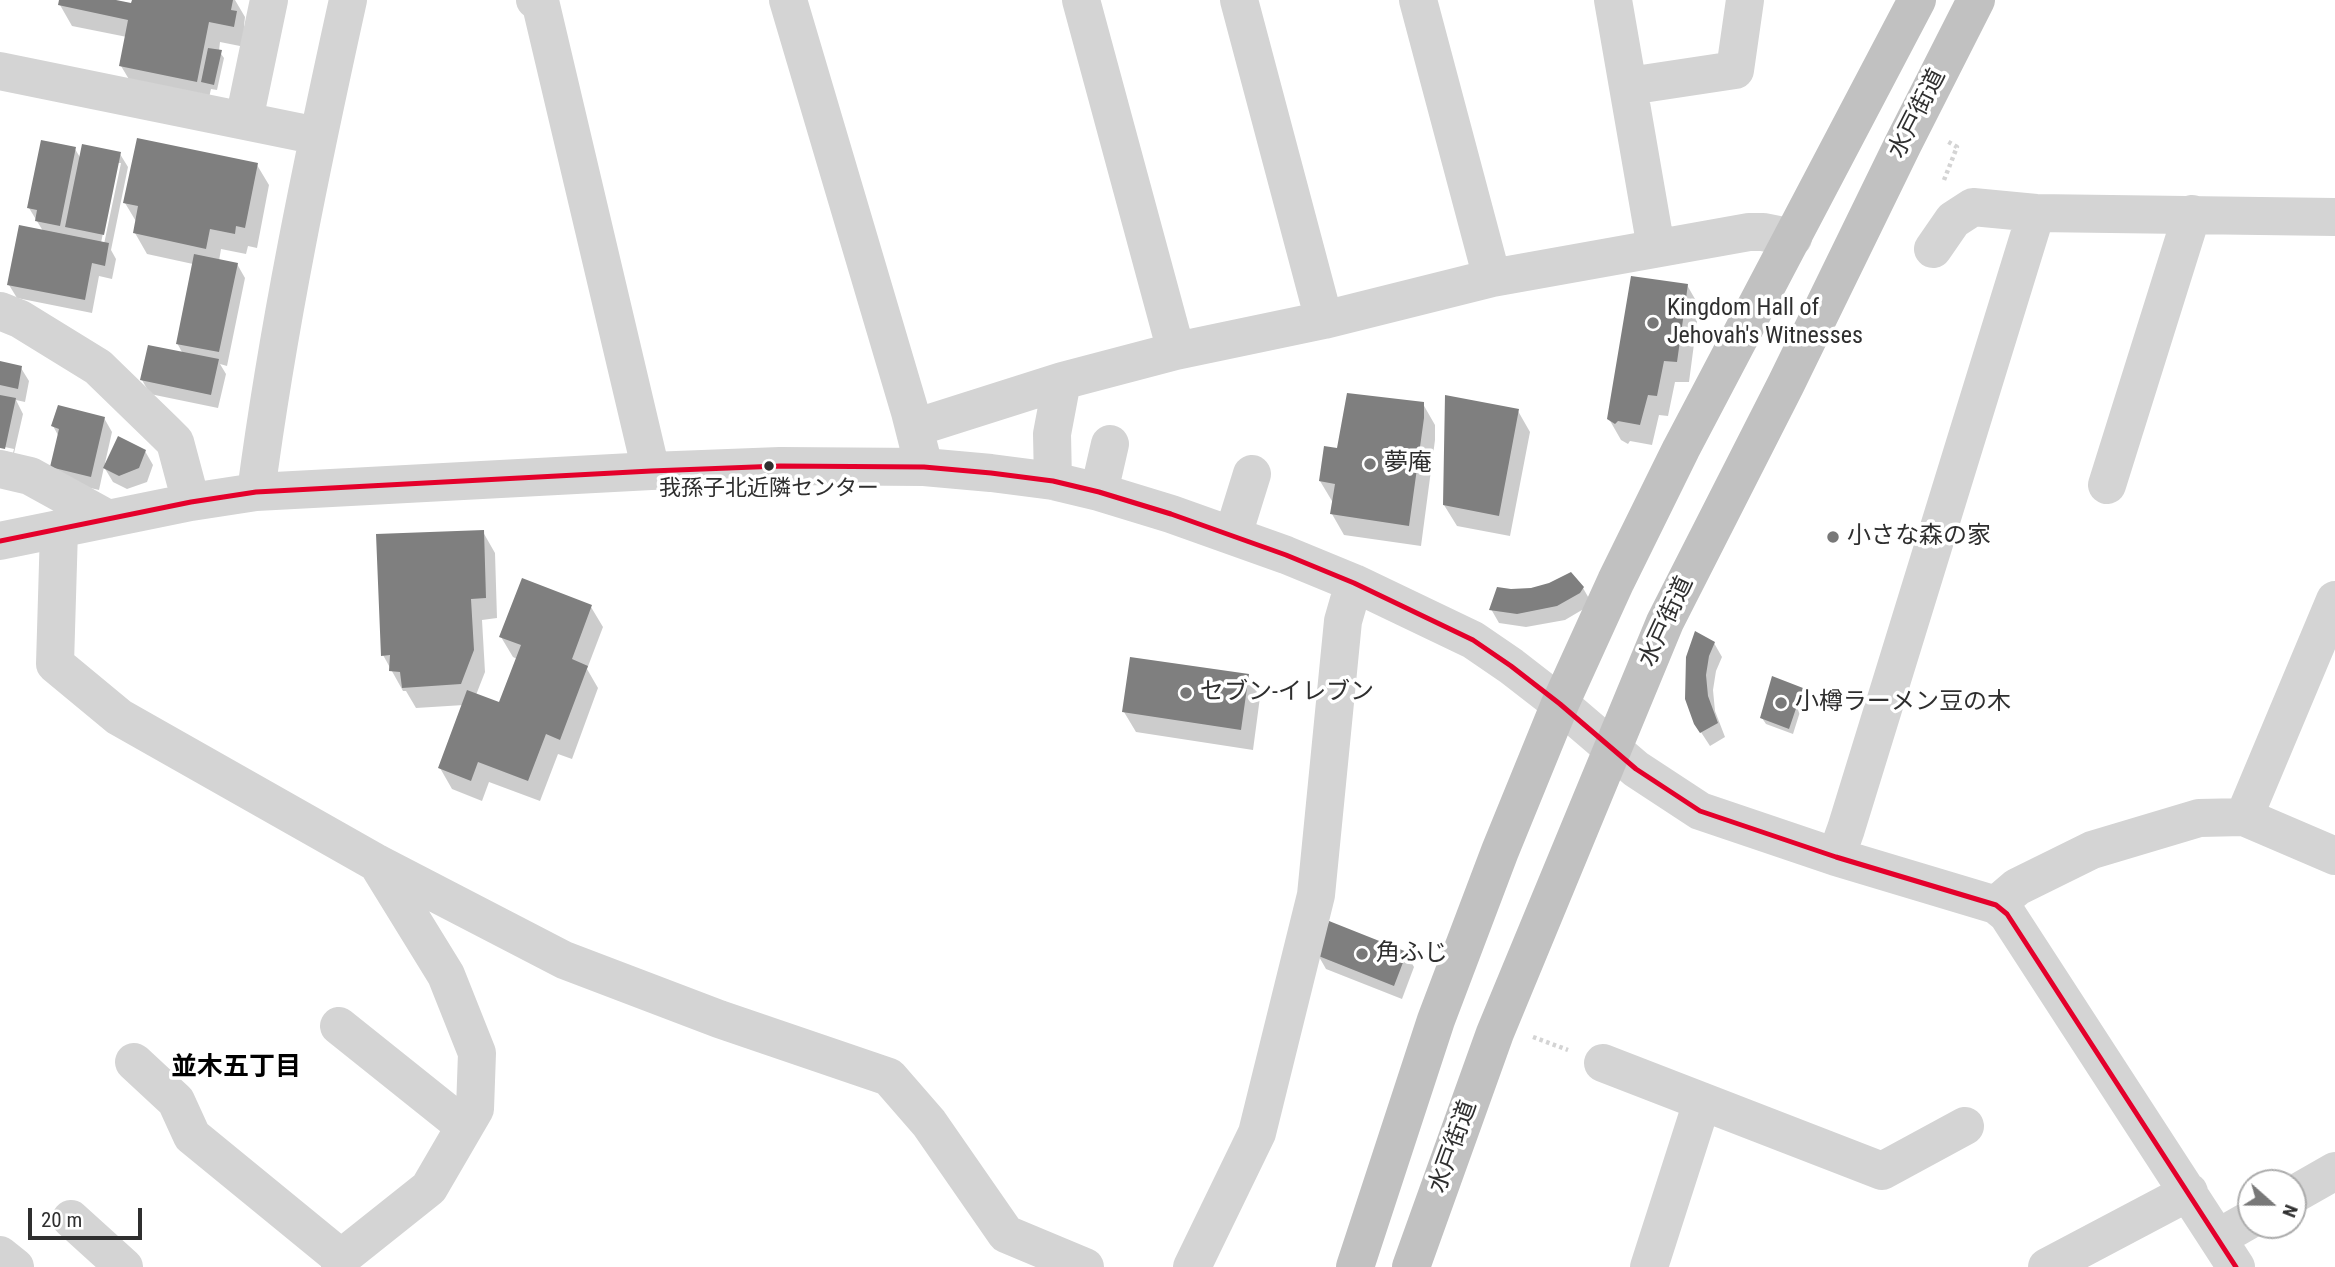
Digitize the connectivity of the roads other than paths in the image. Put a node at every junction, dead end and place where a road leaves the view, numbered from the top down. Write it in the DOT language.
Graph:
graph roads {
  1 [pos="269,0"];
  2 [pos="348,0"];
  3 [pos="536,0"];
  4 [pos="789,0"];
  5 [pos="1081,0"];
  6 [pos="1239,0"];
  7 [pos="1418,0"];
  8 [pos="1613,0"];
  9 [pos="1745,0"];
  10 [pos="1917,0"];
  11 [pos="1976,0"];
  12 [pos="0,71"];
  13 [pos="1629,86"];
  14 [pos="244,120"];
  15 [pos="318,136"];
  16 [pos="2036,213"];
  17 [pos="2192,214"];
  18 [pos="2335,216"];
  19 [pos="1793,238"];
  20 [pos="1656,248"];
  21 [pos="1933,248"];
  22 [pos="1492,278"];
  23 [pos="0,311"];
  24 [pos="1324,320"];
  25 [pos="1176,351"];
  26 [pos="1062,381"];
  27 [pos="914,428"];
  28 [pos="1110,444"];
  29 [pos="924,467"];
  30 [pos="0,469"];
  31 [pos="652,471"];
  32 [pos="1252,474"];
  33 [pos="1053,481"];
  34 [pos="2107,485"];
  35 [pos="256,492"];
  36 [pos="1099,492"];
  37 [pos="191,502"];
  38 [pos="108,519"];
  39 [pos="59,530"];
  40 [pos="1233,535"];
  41 [pos="0,541"];
  42 [pos="1354,583"];
  43 [pos="2335,600"];
  44 [pos="1560,704"];
  45 [pos="1612,748"];
  46 [pos="2244,817"];
  47 [pos="2335,856"];
  48 [pos="1836,857"];
  49 [pos="376,862"];
  50 [pos="1996,905"];
  51 [pos="339,1026"];
  52 [pos="135,1062"];
  53 [pos="1604,1063"];
  54 [pos="1702,1102"];
  55 [pos="464,1126"];
  56 [pos="1965,1126"];
  57 [pos="2335,1171"];
  58 [pos="2307,1187"];
  59 [pos="2189,1192"];
  60 [pos="71,1219"];
  61 [pos="1004,1251"];
  62 [pos="2227,1253"];
  63 [pos="0,1255"];
  64 [pos="341,1263"];
  65 [pos="15,1267"];
  66 [pos="124,1267"];
  67 [pos="1085,1267"];
  68 [pos="1192,1267"];
  69 [pos="1355,1267"];
  70 [pos="1411,1267"];
  71 [pos="1649,1267"];
  72 [pos="2047,1267"];
  1 -- 14 [label="street"];
  2 -- 15 [label="street"];
  3 -- 31 [label="street"];
  4 -- 27 [label="street"];
  5 -- 25 [label="street"];
  6 -- 24 [label="street"];
  7 -- 22 [label="street"];
  8 -- 13 [label="street"];
  9 -- 13 [label="street"];
  10 -- 19 [label="highway"];
  11 -- 45 [label="highway, 水戸街道"];
  12 -- 14 [label="street"];
  13 -- 20 [label="street"];
  14 -- 15 [label="street"];
  15 -- 35 [label="street"];
  16 -- 17 [label="street"];
  16 -- 21 [label="street"];
  16 -- 48 [label="street"];
  17 -- 18 [label="street"];
  17 -- 34 [label="street"];
  19 -- 20 [label="street"];
  19 -- 44 [label="highway"];
  20 -- 22 [label="street"];
  22 -- 24 [label="street"];
  23 -- 37 [label="street"];
  24 -- 25 [label="street"];
  25 -- 26 [label="street"];
  26 -- 27 [label="street"];
  26 -- 33 [label="street"];
  27 -- 29 [label="street"];
  28 -- 36 [label="street"];
  29 -- 31 [label="street"];
  29 -- 33 [label="street"];
  30 -- 38 [label="street"];
  31 -- 35 [label="street"];
  32 -- 40 [label="street"];
  33 -- 36 [label="street"];
  35 -- 37 [label="street"];
  36 -- 40 [label="street"];
  37 -- 38 [label="street"];
  38 -- 39 [label="street"];
  39 -- 41 [label="street"];
  39 -- 49 [label="street"];
  40 -- 42 [label="street"];
  42 -- 44 [label="street"];
  42 -- 68 [label="street"];
  43 -- 46 [label="street"];
  44 -- 45 [label="street"];
  44 -- 69 [label="highway"];
  45 -- 48 [label="street"];
  45 -- 70 [label="highway, 水戸街道"];
  46 -- 47 [label="street"];
  46 -- 50 [label="street"];
  48 -- 50 [label="street"];
  49 -- 55 [label="street"];
  49 -- 61 [label="street"];
  50 -- 59 [label="street"];
  51 -- 55 [label="street"];
  52 -- 64 [label="street"];
  53 -- 54 [label="street"];
  54 -- 56 [label="street"];
  54 -- 71 [label="street"];
  55 -- 64 [label="street"];
  57 -- 58 [label="street"];
  59 -- 62 [label="street"];
  59 -- 72 [label="street"];
  60 -- 66 [label="street"];
  61 -- 67 [label="street"];
  63 -- 65 [label="street"];
}
